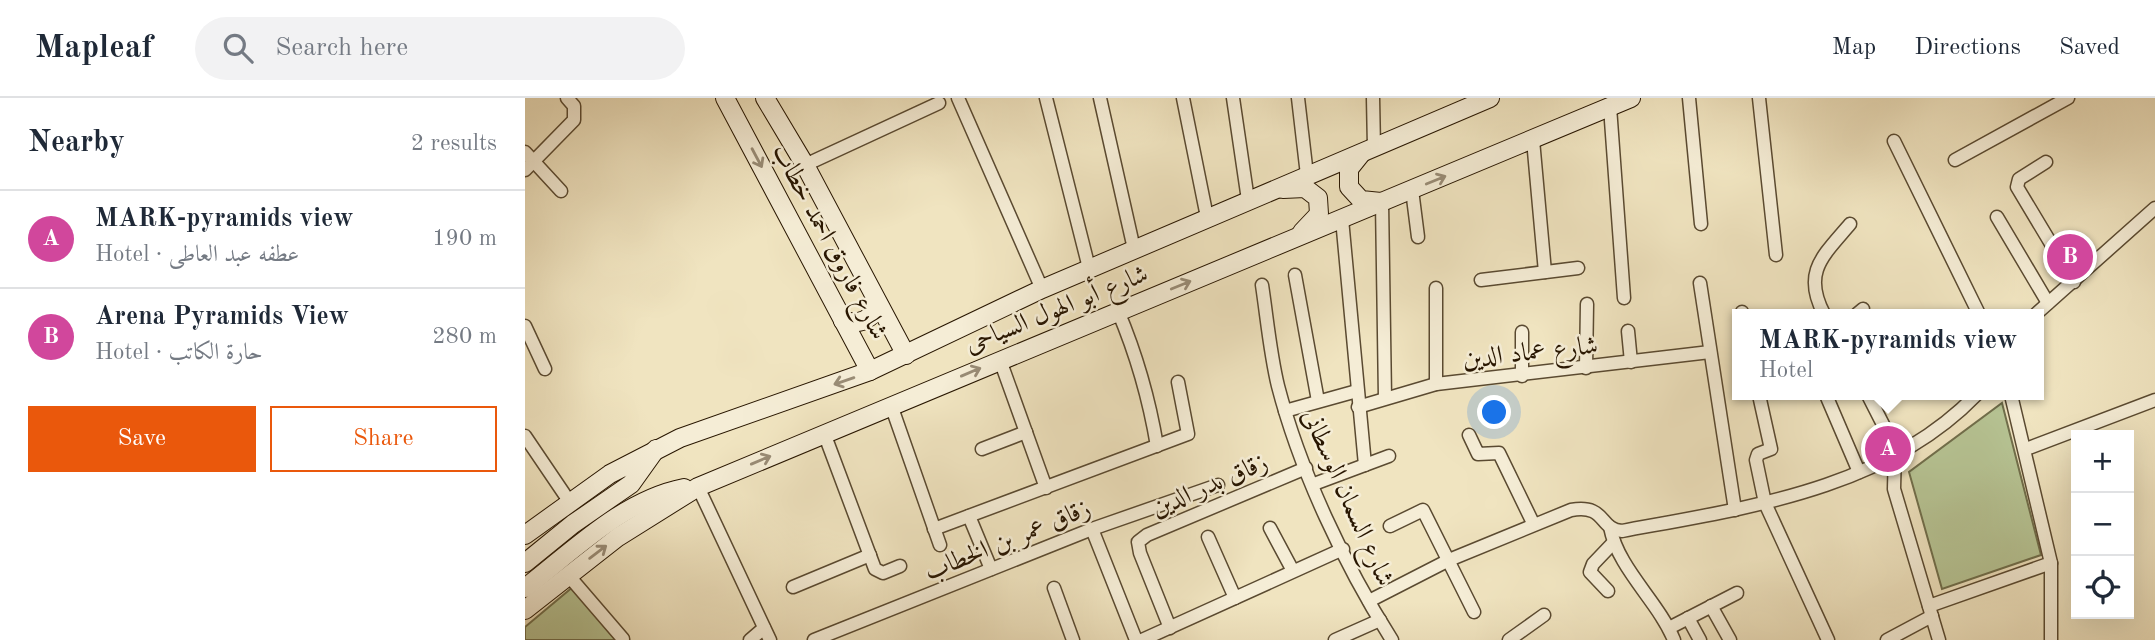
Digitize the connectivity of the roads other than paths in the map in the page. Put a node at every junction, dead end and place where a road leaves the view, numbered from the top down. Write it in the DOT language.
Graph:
graph roads {
  1 [pos="567,98"];
  2 [pos="725,98"];
  3 [pos="765,98"];
  4 [pos="958,98"];
  5 [pos="1046,98"];
  6 [pos="1100,98"];
  7 [pos="1183,98"];
  8 [pos="1233,98"];
  9 [pos="1298,98"];
  10 [pos="1373,98"];
  11 [pos="1490,98"];
  12 [pos="1631,98"];
  13 [pos="1689,98"];
  14 [pos="1759,98"];
  15 [pos="2068,98"];
  16 [pos="939,103"];
  17 [pos="1610,107"];
  18 [pos="1533,140"];
  19 [pos="1894,141"];
  20 [pos="1369,150"];
  21 [pos="1955,160"];
  22 [pos="528,161"];
  23 [pos="2046,162"];
  24 [pos="805,165"];
  25 [pos="1307,175"];
  26 [pos="1274,189"];
  27 [pos="1412,190"];
  28 [pos="561,191"];
  29 [pos="1248,200"];
  30 [pos="1382,202"];
  31 [pos="2155,208"];
  32 [pos="1207,217"];
  33 [pos="1997,217"];
  34 [pos="1342,219"];
  35 [pos="1701,224"];
  36 [pos="1850,224"];
  37 [pos="1418,237"];
  38 [pos="1294,239"];
  39 [pos="1134,248"];
  40 [pos="1776,255"];
  41 [pos="1089,268"];
  42 [pos="1578,268"];
  43 [pos="1545,272"];
  44 [pos="1295,275"];
  45 [pos="1481,280"];
  46 [pos="2074,282"];
  47 [pos="1700,283"];
  48 [pos="1262,285"];
  49 [pos="1436,288"];
  50 [pos="1042,289"];
  51 [pos="1624,298"];
  52 [pos="2048,303"];
  53 [pos="878,304"];
  54 [pos="1587,304"];
  55 [pos="1822,309"];
  56 [pos="1977,309"];
  57 [pos="2041,309"];
  58 [pos="1118,311"];
  59 [pos="843,321"];
  60 [pos="525,326"];
  61 [pos="1628,331"];
  62 [pos="1522,332"];
  63 [pos="1710,352"];
  64 [pos="906,355"];
  65 [pos="1000,360"];
  66 [pos="1631,362"];
  67 [pos="1586,368"];
  68 [pos="545,369"];
  69 [pos="870,371"];
  70 [pos="1522,376"];
  71 [pos="1178,382"];
  72 [pos="1436,384"];
  73 [pos="1357,391"];
  74 [pos="1385,398"];
  75 [pos="1760,400"];
  76 [pos="1828,400"];
  77 [pos="1871,400"];
  78 [pos="1970,400"];
  79 [pos="2012,400"];
  80 [pos="1318,401"];
  81 [pos="2155,401"];
  82 [pos="891,405"];
  83 [pos="1358,407"];
  84 [pos="1286,411"];
  85 [pos="1026,432"];
  86 [pos="824,433"];
  87 [pos="1469,435"];
  88 [pos="525,436"];
  89 [pos="1157,446"];
  90 [pos="656,449"];
  91 [pos="982,449"];
  92 [pos="2026,449"];
  93 [pos="1896,454"];
  94 [pos="1389,456"];
  95 [pos="1365,465"];
  96 [pos="1306,468"];
  97 [pos="1859,472"];
  98 [pos="1314,484"];
  99 [pos="1218,485"];
  100 [pos="698,487"];
  101 [pos="1046,488"];
  102 [pos="569,500"];
  103 [pos="1765,503"];
  104 [pos="1735,510"];
  105 [pos="969,516"];
  106 [pos="1533,523"];
  107 [pos="1390,526"];
  108 [pos="1610,527"];
  109 [pos="934,528"];
  110 [pos="1270,528"];
  111 [pos="1092,529"];
  112 [pos="525,535"];
  113 [pos="1207,537"];
  114 [pos="1614,542"];
  115 [pos="940,545"];
  116 [pos="1343,549"];
  117 [pos="870,555"];
  118 [pos="1448,560"];
  119 [pos="525,563"];
  120 [pos="2051,563"];
  121 [pos="900,566"];
  122 [pos="991,569"];
  123 [pos="1293,571"];
  124 [pos="568,575"];
  125 [pos="793,587"];
  126 [pos="525,588"];
  127 [pos="1054,588"];
  128 [pos="1608,591"];
  129 [pos="1737,593"];
  130 [pos="1235,598"];
  131 [pos="1369,601"];
  132 [pos="1711,606"];
  133 [pos="525,610"];
  134 [pos="1931,611"];
  135 [pos="1474,612"];
  136 [pos="1545,615"];
  137 [pos="1688,618"];
  138 [pos="1380,620"];
  139 [pos="1170,628"];
  140 [pos="767,634"];
  141 [pos="1671,634"];
  142 [pos="622,639"];
  143 [pos="750,640"];
  144 [pos="814,640"];
  145 [pos="1073,640"];
  146 [pos="1136,640"];
  147 [pos="1142,640"];
  148 [pos="1335,640"];
  149 [pos="1392,640"];
  150 [pos="1509,640"];
  151 [pos="1700,640"];
  152 [pos="1730,640"];
  153 [pos="1828,640"];
  154 [pos="1888,640"];
  155 [pos="1939,640"];
  156 [pos="2051,640"];
  1 -- 22 [label="street"];
  2 -- 59 [label="main road, شارع فاروق احمد خطاب, one-way"];
  3 -- 24 [label="main road, شارع فاروق احمد خطاب"];
  4 -- 50 [label="street"];
  5 -- 41 [label="street"];
  6 -- 39 [label="street"];
  7 -- 32 [label="street"];
  8 -- 29 [label="street"];
  9 -- 25 [label="street"];
  10 -- 20 [label="street"];
  11 -- 20 [label="main road, شارع أبو الهول السياحى"];
  12 -- 17 [label="main road, شارع أبو الهول السياحى"];
  13 -- 35 [label="street"];
  14 -- 40 [label="street"];
  15 -- 21 [label="street"];
  16 -- 24 [label="street"];
  17 -- 18 [label="main road, شارع أبو الهول السياحى"];
  17 -- 51 [label="street"];
  27 -- 18 [label="main road, شارع أبو الهول السياحى, one-way"];
  18 -- 43 [label="street"];
  19 -- 56 [label="street"];
  20 -- 25 [label="main road, شارع أبو الهول السياحى"];
  20 -- 30 [label="main road"];
  22 -- 28 [label="street"];
  23 -- 46 [label="street"];
  24 -- 53 [label="main road, شارع فاروق احمد خطاب"];
  25 -- 26 [label="main road, شارع أبو الهول السياحى"];
  26 -- 29 [label="main road, شارع أبو الهول السياحى"];
  26 -- 38 [label="main road"];
  27 -- 30 [label="main road, شارع أبو الهول السياحى"];
  27 -- 37 [label="street"];
  29 -- 32 [label="main road, شارع أبو الهول السياحى"];
  30 -- 34 [label="main road, شارع أبو الهول السياحى"];
  30 -- 74 [label="street"];
  31 -- 46 [label="street"];
  32 -- 39 [label="main road, شارع أبو الهول السياحى"];
  33 -- 52 [label="street"];
  34 -- 38 [label="main road, شارع أبو الهول السياحى"];
  34 -- 73 [label="street"];
  36 -- 55 [label="street"];
  58 -- 38 [label="main road, شارع أبو الهول السياحى, one-way"];
  39 -- 41 [label="main road, شارع أبو الهول السياحى"];
  41 -- 50 [label="main road, شارع أبو الهول السياحى"];
  42 -- 43 [label="street"];
  43 -- 45 [label="street"];
  44 -- 80 [label="street"];
  46 -- 52 [label="street"];
  47 -- 63 [label="street"];
  48 -- 84 [label="street, شارع السمان الوسطانى"];
  49 -- 72 [label="street"];
  50 -- 64 [label="main road, شارع أبو الهول السياحى"];
  52 -- 57 [label="street"];
  53 -- 59 [label="main road"];
  53 -- 64 [label="main road, شارع فاروق احمد خطاب"];
  54 -- 67 [label="street"];
  58 -- 65 [label="main road, شارع أبو الهول السياحى"];
  58 -- 89 [label="street"];
  59 -- 69 [label="main road, شارع فاروق احمد خطاب"];
  60 -- 68 [label="street"];
  61 -- 66 [label="street"];
  62 -- 70 [label="street"];
  63 -- 66 [label="street, شارع عماد الدين"];
  63 -- 104 [label="street"];
  64 -- 69 [label="main road, شارع أبو الهول السياحى"];
  82 -- 65 [label="main road, شارع أبو الهول السياحى, one-way"];
  65 -- 85 [label="street"];
  66 -- 67 [label="street, شارع عماد الدين"];
  67 -- 70 [label="street, شارع عماد الدين"];
  69 -- 90 [label="main road, شارع أبو الهول السياحى, one-way"];
  70 -- 72 [label="street, شارع عماد الدين"];
  71 -- 89 [label="street"];
  72 -- 74 [label="street, شارع عماد الدين"];
  73 -- 80 [label="street"];
  73 -- 83 [label="street"];
  74 -- 83 [label="street, شارع عماد الدين"];
  75 -- 103 [label="street"];
  76 -- 97 [label="street"];
  77 -- 93 [label="street"];
  78 -- 93 [label="street"];
  79 -- 92 [label="street"];
  80 -- 84 [label="street"];
  81 -- 92 [label="street"];
  82 -- 86 [label="main road, شارع أبو الهول السياحى"];
  82 -- 109 [label="street"];
  83 -- 95 [label="street"];
  84 -- 96 [label="street, شارع السمان الوسطانى"];
  85 -- 91 [label="street"];
  85 -- 101 [label="street"];
  100 -- 86 [label="main road, شارع أبو الهول السياحى, one-way"];
  86 -- 117 [label="street"];
  87 -- 106 [label="street"];
  88 -- 102 [label="street"];
  89 -- 101 [label="street"];
  90 -- 102 [label="main road, شارع أبو الهول السياحى"];
  90 -- 119 [label="main road"];
  92 -- 120 [label="street"];
  93 -- 97 [label="street"];
  93 -- 134 [label="street"];
  94 -- 95 [label="street"];
  95 -- 98 [label="street"];
  96 -- 98 [label="street, شارع السمان الوسطانى"];
  96 -- 139 [label="street, زقاق بدر الدين"];
  97 -- 103 [label="street"];
  98 -- 116 [label="street, شارع السمان الوسطانى"];
  99 -- 111 [label="street, زقاق عمر بن الخطاب"];
  124 -- 100 [label="main road, شارع أبو الهول السياحى, one-way"];
  100 -- 126 [label="main road"];
  100 -- 140 [label="street"];
  101 -- 105 [label="street"];
  102 -- 112 [label="main road, شارع أبو الهول السياحى"];
  103 -- 104 [label="street"];
  103 -- 153 [label="street"];
  104 -- 108 [label="street"];
  105 -- 109 [label="street"];
  105 -- 122 [label="street"];
  106 -- 108 [label="street"];
  106 -- 118 [label="street"];
  107 -- 118 [label="street"];
  108 -- 114 [label="street"];
  109 -- 115 [label="street"];
  110 -- 123 [label="street"];
  111 -- 122 [label="street, زقاق عمر بن الخطاب"];
  111 -- 146 [label="street"];
  113 -- 130 [label="street"];
  114 -- 128 [label="street"];
  114 -- 141 [label="street"];
  116 -- 123 [label="street"];
  116 -- 131 [label="street, شارع السمان الوسطانى"];
  117 -- 121 [label="street"];
  117 -- 125 [label="street"];
  118 -- 131 [label="street"];
  118 -- 135 [label="street"];
  120 -- 134 [label="street"];
  120 -- 156 [label="street"];
  122 -- 144 [label="street, زقاق عمر بن الخطاب"];
  123 -- 130 [label="street"];
  124 -- 133 [label="main road, شارع أبو الهول السياحى"];
  124 -- 142 [label="street"];
  127 -- 145 [label="street"];
  129 -- 132 [label="street"];
  130 -- 139 [label="street"];
  131 -- 138 [label="street, شارع السمان الوسطانى"];
  132 -- 137 [label="street"];
  132 -- 152 [label="street"];
  134 -- 154 [label="street"];
  134 -- 155 [label="street"];
  136 -- 150 [label="street"];
  137 -- 141 [label="street"];
  137 -- 151 [label="street"];
  138 -- 148 [label="street"];
  138 -- 149 [label="street, شارع السمان الوسطانى"];
  139 -- 147 [label="street"];
  140 -- 143 [label="street"];
}
